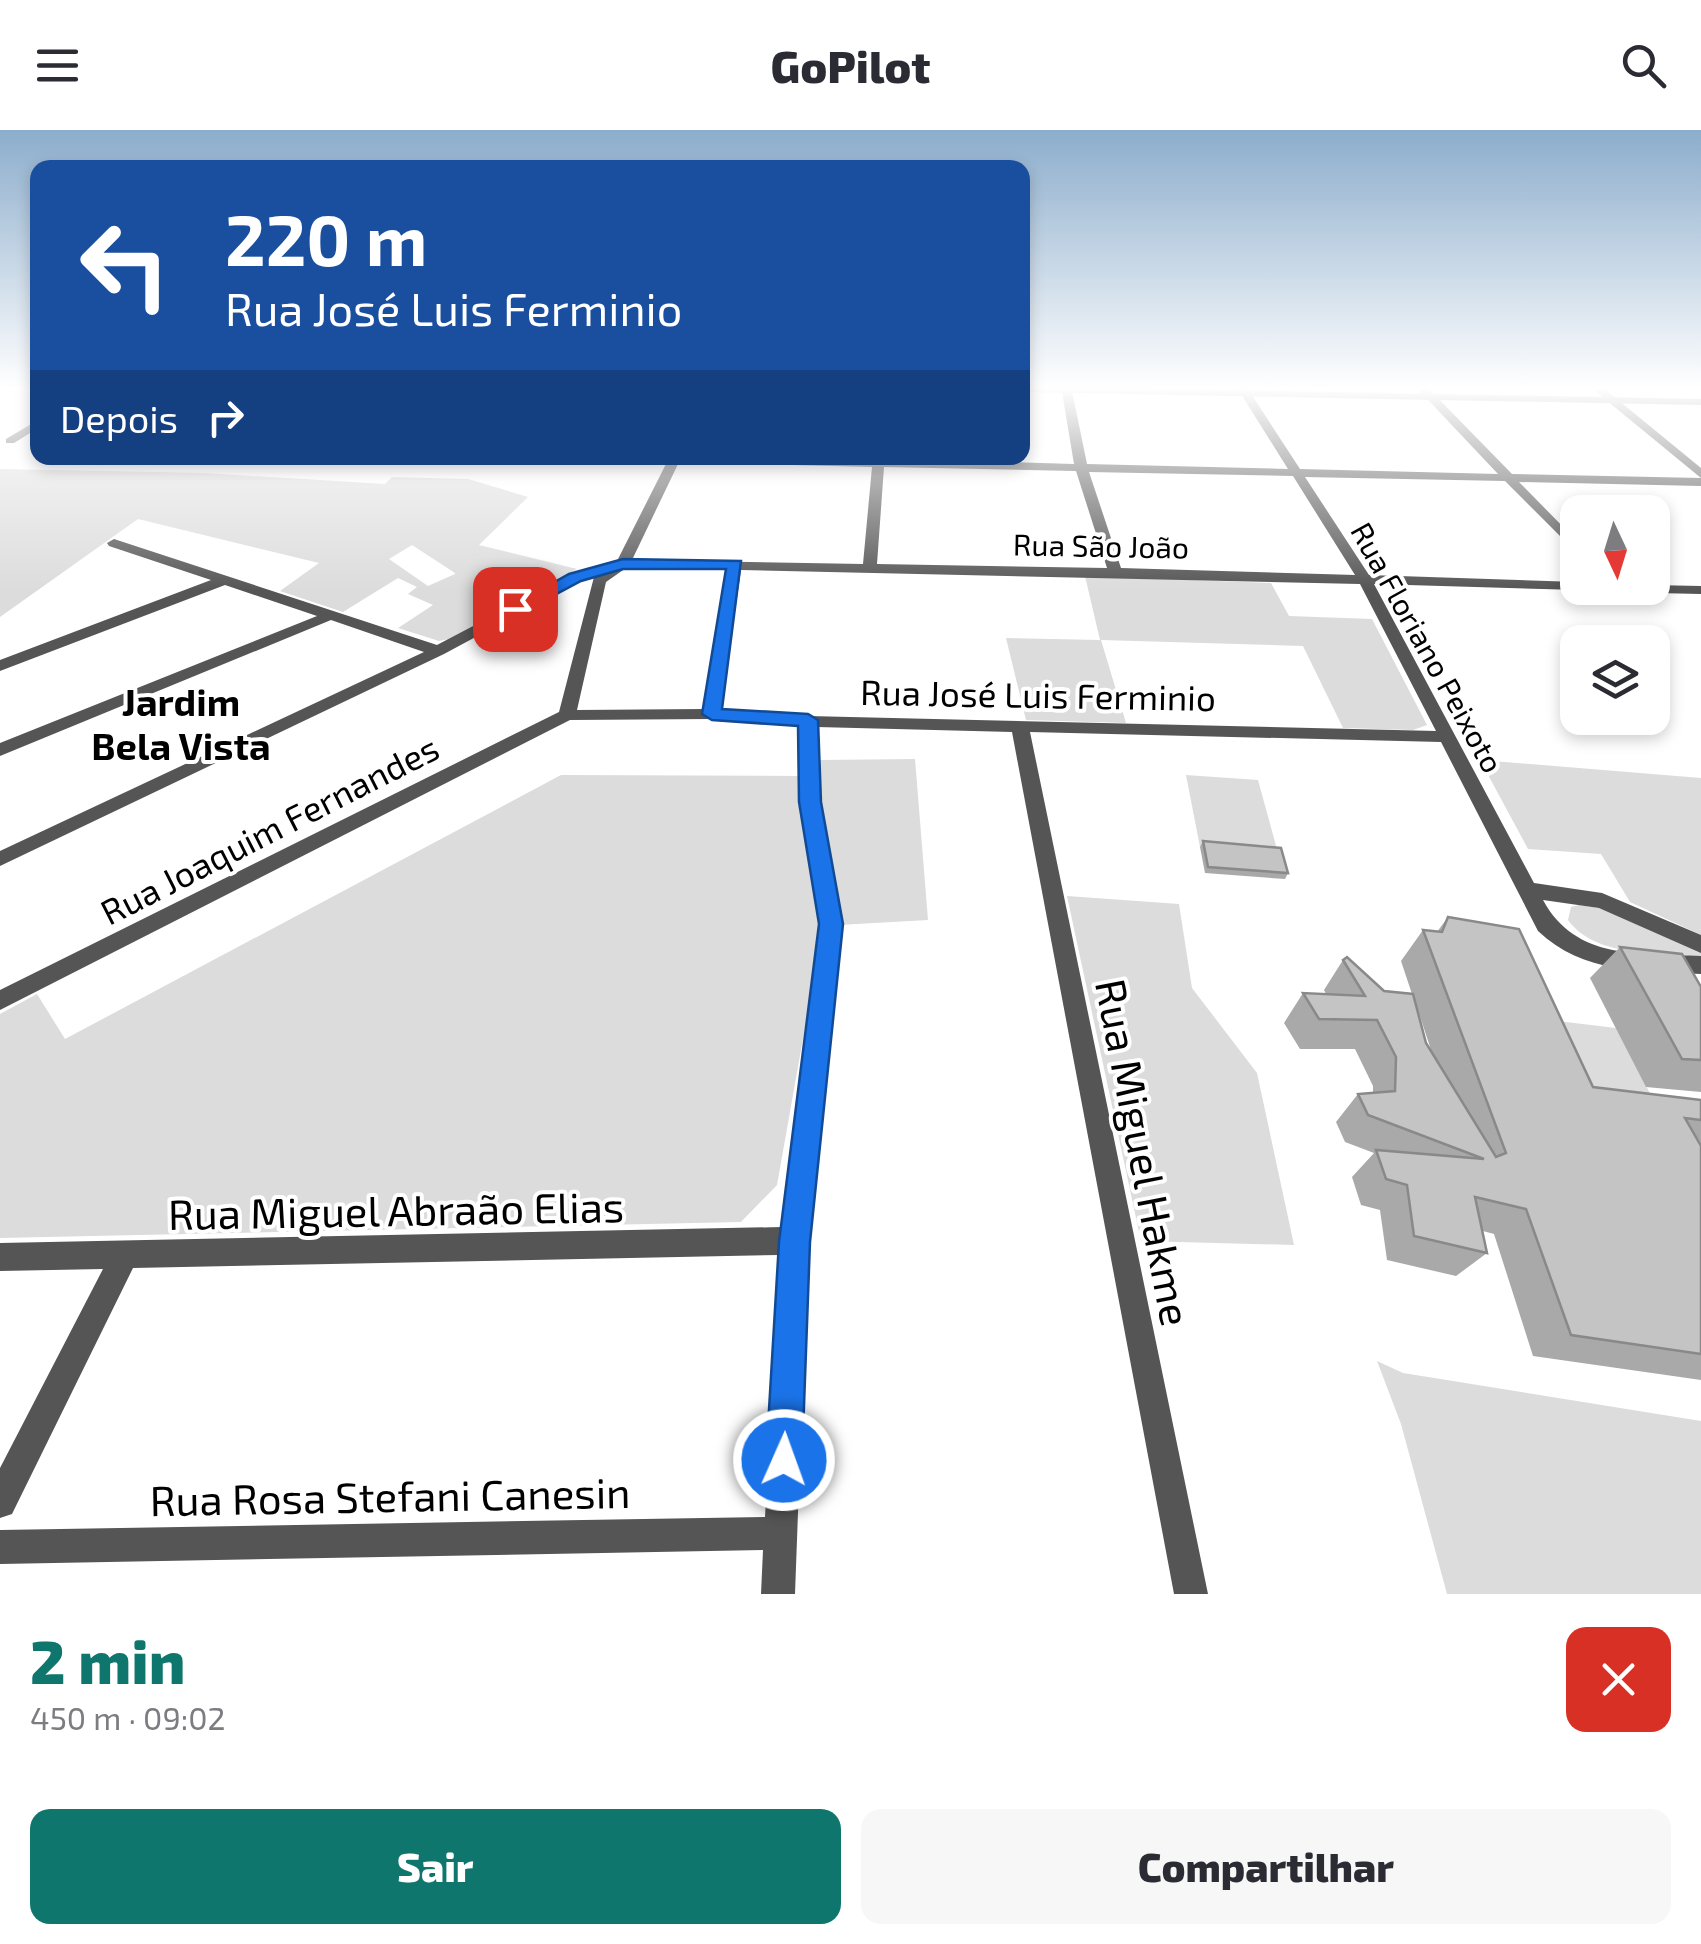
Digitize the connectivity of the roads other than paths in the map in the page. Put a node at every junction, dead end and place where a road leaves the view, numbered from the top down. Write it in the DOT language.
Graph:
graph roads {
  1 [pos="1079,454"];
  2 [pos="1285,454"];
  3 [pos="1484,454"];
  4 [pos="1677,454"];
  5 [pos="671,465"];
  6 [pos="879,465"];
  7 [pos="1005,465"];
  8 [pos="1081,468"];
  9 [pos="1297,472"];
  10 [pos="1701,474"];
  11 [pos="1505,477"];
  12 [pos="1701,482"];
  13 [pos="1560,532"];
  14 [pos="114,543"];
  15 [pos="623,564"];
  16 [pos="735,564"];
  17 [pos="870,567"];
  18 [pos="1115,572"];
  19 [pos="225,580"];
  20 [pos="1365,580"];
  21 [pos="1560,585"];
  22 [pos="1670,589"];
  23 [pos="1701,590"];
  24 [pos="329,616"];
  25 [pos="438,651"];
  26 [pos="0,666"];
  27 [pos="712,714"];
  28 [pos="567,715"];
  29 [pos="808,720"];
  30 [pos="1020,726"];
  31 [pos="1446,736"];
  32 [pos="0,750"];
  33 [pos="0,858"];
  34 [pos="1530,890"];
  35 [pos="1701,944"];
  36 [pos="1701,965"];
  37 [pos="0,1000"];
  38 [pos="794,1242"];
  39 [pos="125,1254"];
  40 [pos="0,1258"];
  41 [pos="0,1502"];
  42 [pos="781,1533"];
  43 [pos="0,1547"];
  44 [pos="778,1594"];
  45 [pos="1191,1594"];
  1 -- 8 [label="street"];
  2 -- 9 [label="street, Rua Floriano Peixoto"];
  3 -- 11 [label="street"];
  4 -- 10 [label="street"];
  5 -- 15 [label="street"];
  6 -- 17 [label="street"];
  7 -- 8 [label="street"];
  8 -- 9 [label="street"];
  8 -- 18 [label="street"];
  9 -- 11 [label="street"];
  9 -- 20 [label="street, Rua Floriano Peixoto"];
  11 -- 12 [label="street"];
  11 -- 13 [label="street"];
  14 -- 19 [label="street"];
  15 -- 16 [label="street, Rua São João"];
  15 -- 25 [label="street, Rua São João"];
  15 -- 28 [label="street"];
  16 -- 17 [label="street, Rua São João"];
  16 -- 27 [label="street"];
  17 -- 18 [label="street, Rua São João"];
  18 -- 20 [label="street, Rua São João"];
  19 -- 24 [label="street"];
  19 -- 26 [label="street"];
  20 -- 21 [label="street, Rua São João"];
  20 -- 31 [label="street, Rua Floriano Peixoto"];
  22 -- 23 [label="street"];
  24 -- 25 [label="street"];
  24 -- 32 [label="street"];
  25 -- 33 [label="street, Rua São João"];
  27 -- 28 [label="street, Rua José Luis Ferminio"];
  27 -- 29 [label="street, Rua José Luis Ferminio"];
  28 -- 37 [label="street, Rua Joaquim Fernandes"];
  29 -- 30 [label="street, Rua José Luis Ferminio"];
  29 -- 38 [label="street"];
  30 -- 31 [label="street, Rua José Luis Ferminio"];
  30 -- 45 [label="street, Rua Miguel Hakme"];
  31 -- 34 [label="street, Rua Floriano Peixoto"];
  34 -- 35 [label="street"];
  34 -- 36 [label="street, Rua Floriano Peixoto"];
  38 -- 39 [label="street, Rua Miguel Abraão Elias"];
  38 -- 42 [label="street"];
  39 -- 40 [label="street, Rua Miguel Abraão Elias"];
  39 -- 41 [label="street"];
  42 -- 43 [label="street, Rua Rosa Stefani Canesin"];
  42 -- 44 [label="street"];
}
